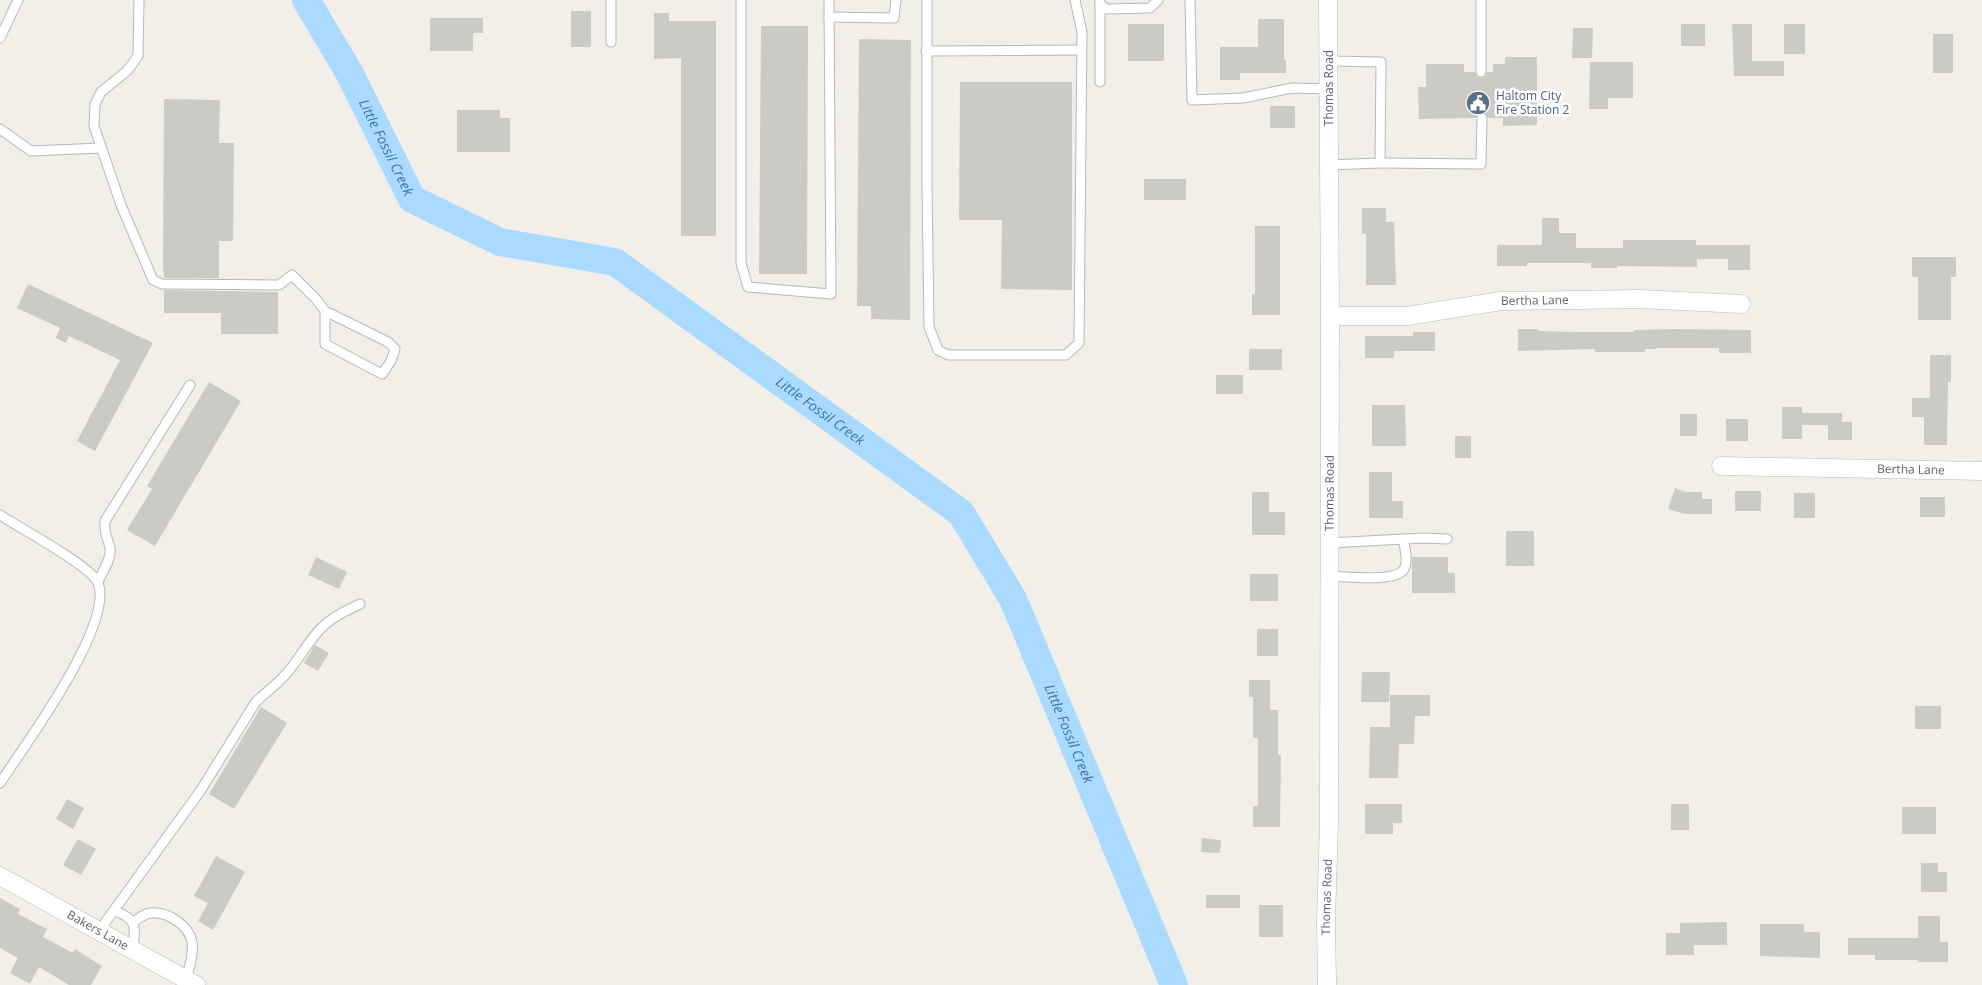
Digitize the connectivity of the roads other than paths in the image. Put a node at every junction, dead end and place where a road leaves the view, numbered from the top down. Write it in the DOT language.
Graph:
graph roads {
  1 [pos="18,0"];
  2 [pos="138,0"];
  3 [pos="611,0"];
  4 [pos="741,0"];
  5 [pos="829,0"];
  6 [pos="896,0"];
  7 [pos="927,0"];
  8 [pos="1075,0"];
  9 [pos="1158,0"];
  10 [pos="1190,0"];
  11 [pos="1328,0"];
  12 [pos="1481,0"];
  13 [pos="1100,2"];
  14 [pos="829,17"];
  15 [pos="0,38"];
  16 [pos="611,42"];
  17 [pos="1081,50"];
  18 [pos="926,51"];
  19 [pos="1329,61"];
  20 [pos="1481,72"];
  21 [pos="1100,82"];
  22 [pos="1329,89"];
  23 [pos="1482,118"];
  24 [pos="0,129"];
  25 [pos="101,148"];
  26 [pos="1380,162"];
  27 [pos="1329,165"];
  28 [pos="1741,304"];
  29 [pos="325,311"];
  30 [pos="1330,316"];
  31 [pos="190,385"];
  32 [pos="1721,466"];
  33 [pos="1982,471"];
  34 [pos="0,515"];
  35 [pos="1403,539"];
  36 [pos="1447,539"];
  37 [pos="1329,544"];
  38 [pos="1329,576"];
  39 [pos="98,582"];
  40 [pos="360,604"];
  41 [pos="0,782"];
  42 [pos="0,876"];
  43 [pos="114,911"];
  44 [pos="133,922"];
  45 [pos="99,931"];
  46 [pos="132,950"];
  47 [pos="189,983"];
  48 [pos="1327,985"];
  1 -- 15 [label="lane"];
  2 -- 25 [label="lane"];
  3 -- 16 [label="lane"];
  4 -- 14 [label="lane"];
  5 -- 14 [label="lane"];
  6 -- 14 [label="lane"];
  7 -- 18 [label="lane"];
  8 -- 17 [label="lane"];
  9 -- 13 [label="lane"];
  10 -- 22 [label="lane"];
  11 -- 19 [label="street, Thomas Road"];
  12 -- 20 [label="lane"];
  13 -- 21 [label="lane"];
  17 -- 18 [label="lane"];
  17 -- 18 [label="lane"];
  19 -- 22 [label="street, Thomas Road"];
  19 -- 26 [label="lane"];
  22 -- 27 [label="street, Thomas Road"];
  23 -- 26 [label="lane"];
  24 -- 25 [label="lane"];
  25 -- 29 [label="lane"];
  26 -- 27 [label="lane"];
  27 -- 30 [label="street, Thomas Road"];
  28 -- 30 [label="street, Bertha Lane"];
  29 -- 29 [label="lane"];
  30 -- 37 [label="street, Thomas Road"];
  31 -- 39 [label="lane"];
  32 -- 33 [label="street, Bertha Lane"];
  34 -- 39 [label="lane"];
  35 -- 36 [label="lane"];
  35 -- 37 [label="lane"];
  35 -- 38 [label="lane"];
  37 -- 38 [label="street, Thomas Road"];
  38 -- 48 [label="street, Thomas Road"];
  39 -- 41 [label="lane"];
  40 -- 43 [label="lane"];
  42 -- 45 [label="street, Bakers Lane"];
  43 -- 44 [label="lane"];
  43 -- 45 [label="lane"];
  44 -- 46 [label="lane"];
  44 -- 47 [label="lane"];
  45 -- 46 [label="street, Bakers Lane"];
  46 -- 47 [label="street, Bakers Lane"];
}
